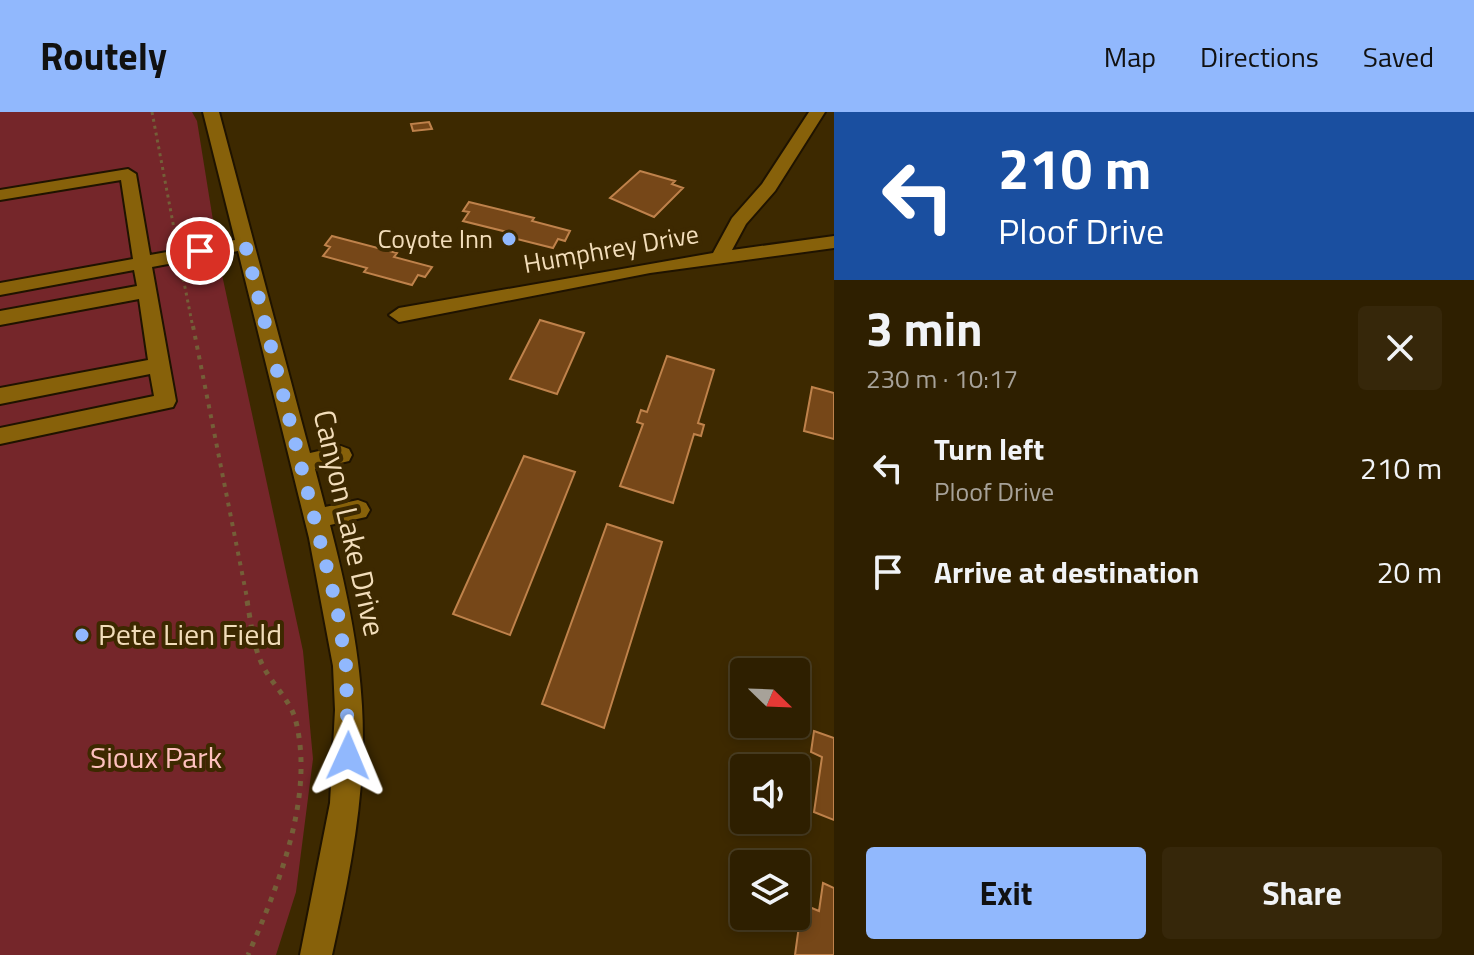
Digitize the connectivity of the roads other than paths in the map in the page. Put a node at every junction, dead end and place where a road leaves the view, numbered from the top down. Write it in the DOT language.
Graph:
graph roads {
  1 [pos="211,112"];
  2 [pos="817,112"];
  3 [pos="0,195"];
  4 [pos="834,242"];
  5 [pos="245,244"];
  6 [pos="720,256"];
  7 [pos="141,262"];
  8 [pos="0,289"];
  9 [pos="146,291"];
  10 [pos="399,315"];
  11 [pos="0,318"];
  12 [pos="159,365"];
  13 [pos="0,396"];
  14 [pos="0,436"];
  15 [pos="341,455"];
  16 [pos="302,463"];
  17 [pos="358,510"];
  18 [pos="316,518"];
  19 [pos="316,955"];
  1 -- 5 [label="street, Canyon Lake Drive"];
  2 -- 6 [label="street"];
  3 -- 7 [label="street"];
  4 -- 6 [label="street, Humphrey Drive"];
  5 -- 7 [label="street"];
  5 -- 16 [label="street, Canyon Lake Drive"];
  6 -- 10 [label="street, Humphrey Drive"];
  7 -- 8 [label="street"];
  7 -- 9 [label="street"];
  9 -- 11 [label="street"];
  9 -- 12 [label="street"];
  12 -- 13 [label="street"];
  12 -- 14 [label="street"];
  15 -- 16 [label="street"];
  16 -- 18 [label="street, Canyon Lake Drive"];
  17 -- 18 [label="street"];
  18 -- 19 [label="street, Canyon Lake Drive"];
}
